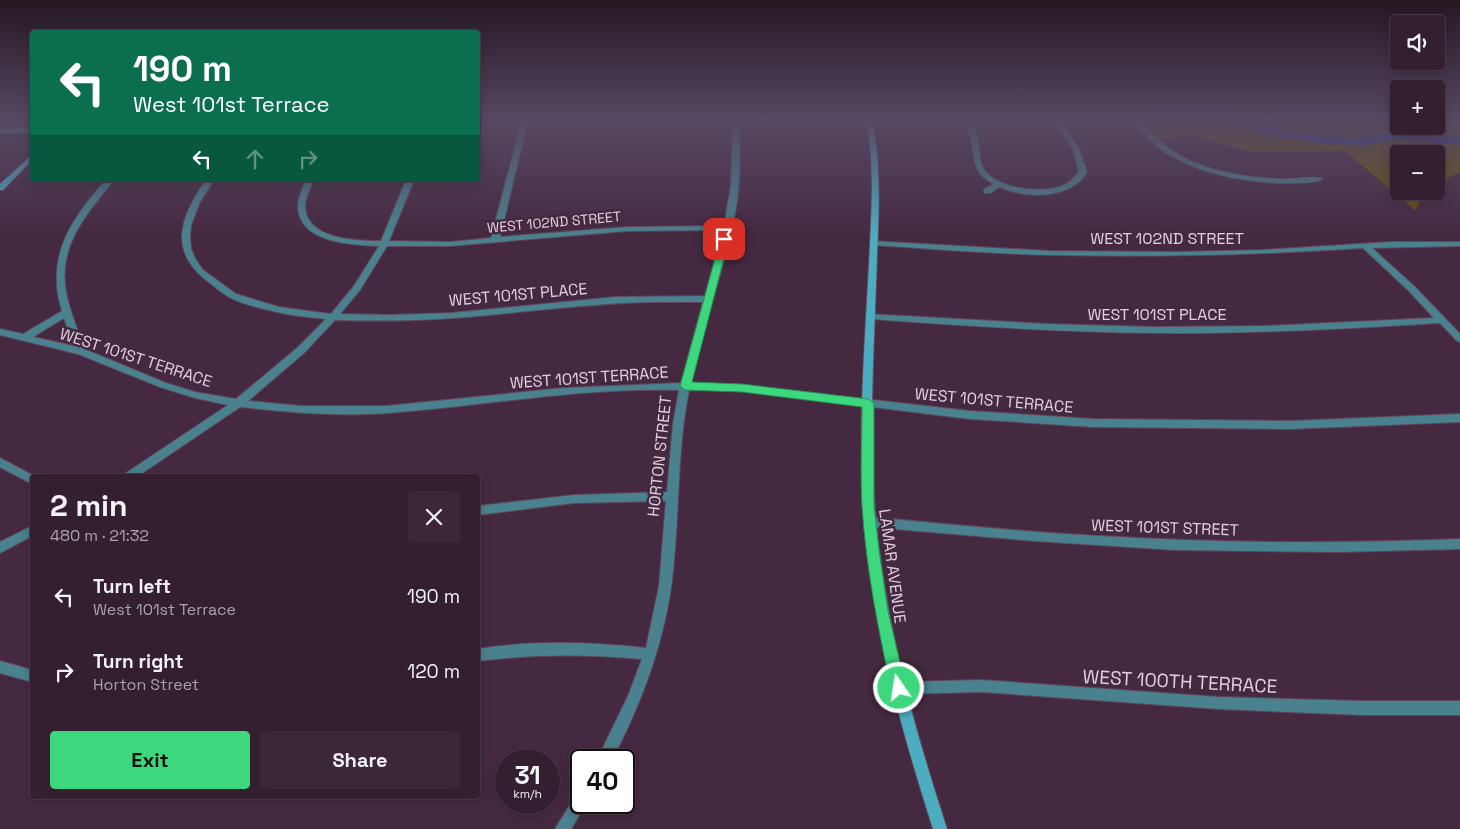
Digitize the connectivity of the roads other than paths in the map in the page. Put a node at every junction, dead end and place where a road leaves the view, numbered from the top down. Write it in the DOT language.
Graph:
graph roads {
  1 [pos="30,159"];
  2 [pos="515,159"];
  3 [pos="735,159"];
  4 [pos="874,159"];
  5 [pos="977,159"];
  6 [pos="1080,159"];
  7 [pos="1184,159"];
  8 [pos="1319,179"];
  9 [pos="108,182"];
  10 [pos="209,182"];
  11 [pos="309,182"];
  12 [pos="409,182"];
  13 [pos="999,184"];
  14 [pos="0,188"];
  15 [pos="987,190"];
  16 [pos="727,228"];
  17 [pos="495,240"];
  18 [pos="874,243"];
  19 [pos="1460,244"];
  20 [pos="383,245"];
  21 [pos="1364,245"];
  22 [pos="708,299"];
  23 [pos="67,312"];
  24 [pos="871,316"];
  25 [pos="332,317"];
  26 [pos="1442,320"];
  27 [pos="0,332"];
  28 [pos="24,338"];
  29 [pos="1460,339"];
  30 [pos="80,351"];
  31 [pos="685,386"];
  32 [pos="237,403"];
  33 [pos="868,403"];
  34 [pos="1460,418"];
  35 [pos="0,462"];
  36 [pos="133,474"];
  37 [pos="30,479"];
  38 [pos="671,496"];
  39 [pos="480,510"];
  40 [pos="870,522"];
  41 [pos="30,532"];
  42 [pos="1460,544"];
  43 [pos="0,548"];
  44 [pos="650,654"];
  45 [pos="480,655"];
  46 [pos="0,668"];
  47 [pos="30,676"];
  48 [pos="899,688"];
  49 [pos="1460,708"];
  50 [pos="610,749"];
  51 [pos="572,814"];
  52 [pos="562,829"];
  53 [pos="940,829"];
  1 -- 14 [label="street"];
  2 -- 17 [label="street"];
  3 -- 16 [label="street, HORTON STREET"];
  4 -- 18 [label="street, LAMAR AVENUE"];
  5 -- 13 [label="street"];
  6 -- 13 [label="street"];
  7 -- 8 [label="street"];
  9 -- 23 [label="street"];
  10 -- 25 [label="street, WEST 101ST PLACE"];
  11 -- 20 [label="street, WEST 102ND STREET"];
  12 -- 20 [label="street"];
  13 -- 15 [label="street"];
  16 -- 17 [label="street, WEST 102ND STREET"];
  16 -- 22 [label="street, HORTON STREET"];
  17 -- 20 [label="street, WEST 102ND STREET"];
  18 -- 21 [label="street, WEST 102ND STREET"];
  18 -- 24 [label="street, LAMAR AVENUE"];
  19 -- 21 [label="street, WEST 102ND STREET"];
  20 -- 25 [label="street"];
  21 -- 26 [label="street"];
  22 -- 25 [label="street, WEST 101ST PLACE"];
  22 -- 31 [label="street, HORTON STREET"];
  23 -- 28 [label="street"];
  23 -- 30 [label="street"];
  24 -- 26 [label="street, WEST 101ST PLACE"];
  24 -- 33 [label="street, LAMAR AVENUE"];
  25 -- 32 [label="street"];
  26 -- 29 [label="street"];
  27 -- 28 [label="street, WEST 101ST TERRACE"];
  28 -- 30 [label="street, WEST 101ST TERRACE"];
  30 -- 32 [label="street, WEST 101ST TERRACE"];
  31 -- 32 [label="street, WEST 101ST TERRACE"];
  31 -- 33 [label="street, WEST 101ST TERRACE"];
  31 -- 38 [label="street, HORTON STREET"];
  32 -- 36 [label="street"];
  33 -- 34 [label="street, WEST 101ST TERRACE"];
  33 -- 40 [label="street, LAMAR AVENUE"];
  35 -- 37 [label="street"];
  38 -- 39 [label="street"];
  38 -- 44 [label="street, HORTON STREET"];
  40 -- 42 [label="street, WEST 101ST STREET"];
  40 -- 48 [label="street, LAMAR AVENUE"];
  41 -- 43 [label="street"];
  44 -- 45 [label="street"];
  44 -- 50 [label="street, HORTON STREET"];
  46 -- 47 [label="street"];
  48 -- 49 [label="street, WEST 100TH TERRACE"];
  48 -- 53 [label="street, LAMAR AVENUE"];
  51 -- 52 [label="street"];
}
